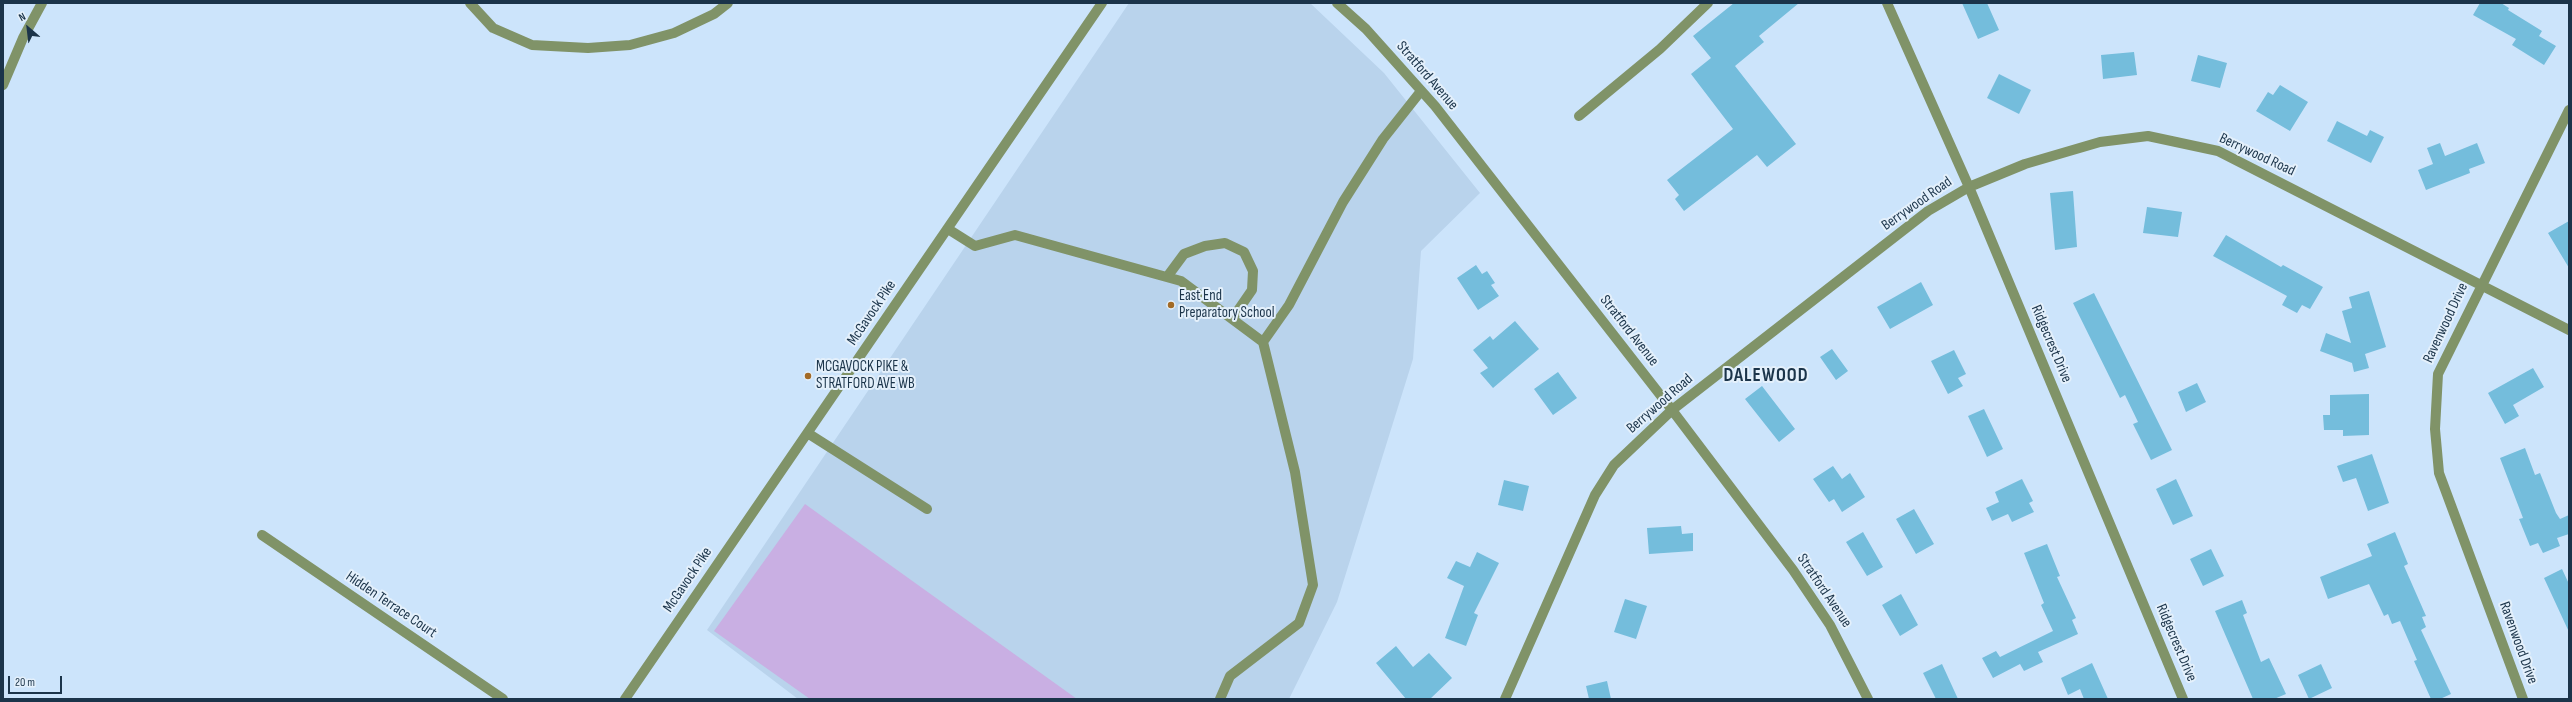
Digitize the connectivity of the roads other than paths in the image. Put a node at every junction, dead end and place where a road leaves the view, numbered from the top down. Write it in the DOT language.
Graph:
graph roads {
  1 [pos="42,3"];
  2 [pos="470,3"];
  3 [pos="728,3"];
  4 [pos="1102,3"];
  5 [pos="1337,3"];
  6 [pos="1708,3"];
  7 [pos="1887,3"];
  8 [pos="3,85"];
  9 [pos="1421,90"];
  10 [pos="2569,110"];
  11 [pos="1579,116"];
  12 [pos="1970,187"];
  13 [pos="948,229"];
  14 [pos="1167,278"];
  15 [pos="2480,286"];
  16 [pos="1232,319"];
  17 [pos="2569,330"];
  18 [pos="1263,342"];
  19 [pos="1672,410"];
  20 [pos="809,434"];
  21 [pos="927,509"];
  22 [pos="262,535"];
  23 [pos="503,699"];
  24 [pos="625,699"];
  25 [pos="1220,699"];
  26 [pos="1505,699"];
  27 [pos="1868,699"];
  28 [pos="2183,699"];
  29 [pos="2523,699"];
  1 -- 8 [label="street"];
  2 -- 3 [label="street"];
  4 -- 13 [label="street, McGavock Pike"];
  5 -- 9 [label="street, Stratford Avenue"];
  6 -- 11 [label="street"];
  7 -- 12 [label="street, Ridgecrest Drive"];
  9 -- 18 [label="street"];
  9 -- 19 [label="street, Stratford Avenue"];
  10 -- 15 [label="street, Ravenwood Drive"];
  12 -- 15 [label="street, Berrywood Road"];
  12 -- 19 [label="street, Berrywood Road"];
  12 -- 28 [label="street, Ridgecrest Drive"];
  13 -- 14 [label="street"];
  13 -- 20 [label="street, McGavock Pike"];
  14 -- 16 [label="street"];
  14 -- 16 [label="street"];
  15 -- 17 [label="street, Berrywood Road"];
  15 -- 29 [label="street, Ravenwood Drive"];
  16 -- 18 [label="street"];
  18 -- 25 [label="street"];
  19 -- 26 [label="street, Berrywood Road"];
  19 -- 27 [label="street, Stratford Avenue"];
  20 -- 21 [label="street"];
  20 -- 24 [label="street, McGavock Pike"];
  22 -- 23 [label="street, Hidden Terrace Court"];
}
